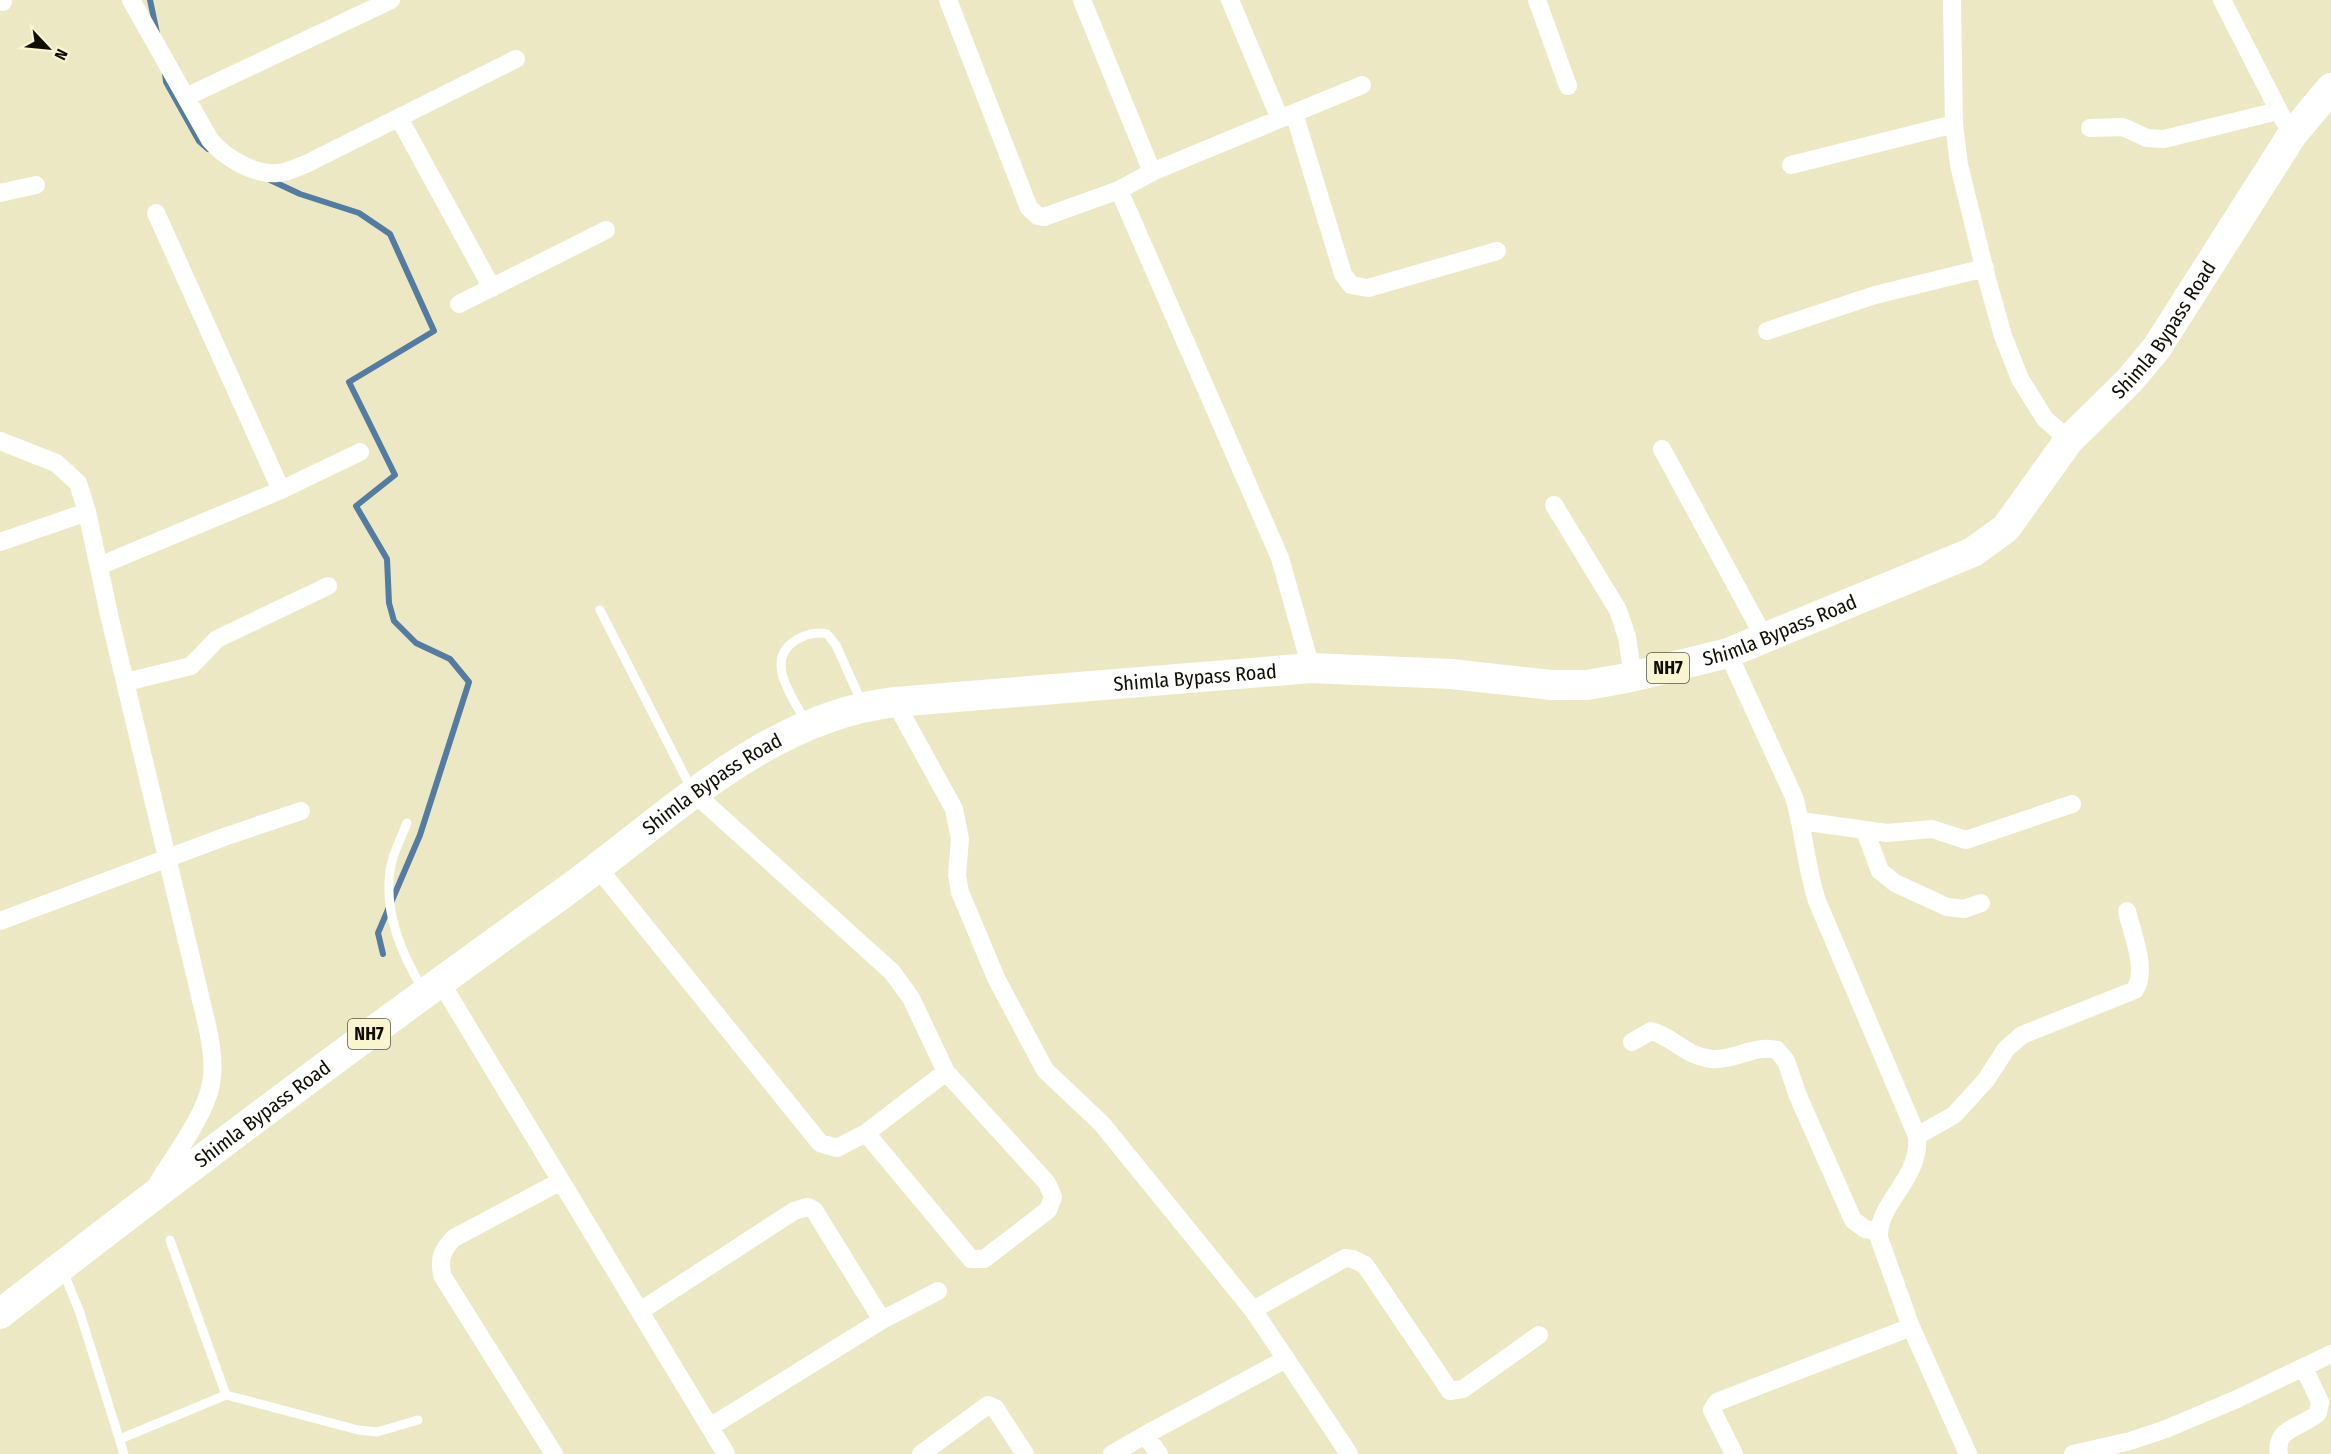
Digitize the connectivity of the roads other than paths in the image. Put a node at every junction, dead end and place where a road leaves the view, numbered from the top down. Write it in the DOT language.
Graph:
graph roads {
  1 [pos="131,0"];
  2 [pos="391,0"];
  3 [pos="948,0"];
  4 [pos="1082,0"];
  5 [pos="1230,0"];
  6 [pos="1537,0"];
  7 [pos="1952,0"];
  8 [pos="2222,0"];
  9 [pos="516,59"];
  10 [pos="1362,85"];
  11 [pos="1568,86"];
  12 [pos="2331,88"];
  13 [pos="188,96"];
  14 [pos="1287,116"];
  15 [pos="399,118"];
  16 [pos="2285,123"];
  17 [pos="1954,124"];
  18 [pos="2090,128"];
  19 [pos="1791,165"];
  20 [pos="1152,172"];
  21 [pos="36,184"];
  22 [pos="1119,190"];
  23 [pos="0,193"];
  24 [pos="156,213"];
  25 [pos="606,230"];
  26 [pos="1497,251"];
  27 [pos="1985,268"];
  28 [pos="492,288"];
  29 [pos="459,304"];
  30 [pos="1767,332"];
  31 [pos="2069,440"];
  32 [pos="0,441"];
  33 [pos="1662,449"];
  34 [pos="360,452"];
  35 [pos="281,490"];
  36 [pos="1554,505"];
  37 [pos="87,512"];
  38 [pos="0,542"];
  39 [pos="99,566"];
  40 [pos="328,586"];
  41 [pos="600,610"];
  42 [pos="1764,637"];
  43 [pos="1728,653"];
  44 [pos="1311,668"];
  45 [pos="1633,677"];
  46 [pos="126,682"];
  47 [pos="895,702"];
  48 [pos="863,705"];
  49 [pos="808,726"];
  50 [pos="693,792"];
  51 [pos="2072,804"];
  52 [pos="302,811"];
  53 [pos="1801,821"];
  54 [pos="407,823"];
  55 [pos="1865,831"];
  56 [pos="168,858"];
  57 [pos="598,868"];
  58 [pos="1981,903"];
  59 [pos="2127,911"];
  60 [pos="0,921"];
  61 [pos="432,987"];
  62 [pos="1632,1042"];
  63 [pos="946,1072"];
  64 [pos="866,1133"];
  65 [pos="1917,1136"];
  66 [pos="561,1181"];
  67 [pos="149,1198"];
  68 [pos="1878,1231"];
  69 [pos="170,1240"];
  70 [pos="61,1266"];
  71 [pos="938,1291"];
  72 [pos="1253,1310"];
  73 [pos="640,1311"];
  74 [pos="0,1314"];
  75 [pos="882,1320"];
  76 [pos="1911,1327"];
  77 [pos="1539,1335"];
  78 [pos="2331,1354"];
  79 [pos="1286,1359"];
  80 [pos="2304,1368"];
  81 [pos="226,1395"];
  82 [pos="418,1420"];
  83 [pos="710,1427"];
  84 [pos="1145,1435"];
  85 [pos="120,1439"];
  86 [pos="124,1454"];
  87 [pos="554,1454"];
  88 [pos="726,1454"];
  89 [pos="921,1454"];
  90 [pos="1025,1454"];
  91 [pos="1112,1454"];
  92 [pos="1159,1454"];
  93 [pos="1348,1454"];
  94 [pos="1734,1454"];
  95 [pos="1968,1454"];
  96 [pos="2073,1454"];
  97 [pos="2279,1454"];
  1 -- 13 [label="street"];
  2 -- 13 [label="street"];
  3 -- 22 [label="street"];
  4 -- 20 [label="street"];
  5 -- 14 [label="street"];
  6 -- 11 [label="street"];
  7 -- 17 [label="street"];
  8 -- 16 [label="street"];
  9 -- 15 [label="street"];
  10 -- 14 [label="street"];
  12 -- 16 [label="highway, Shimla Bypass Road / NH7"];
  13 -- 15 [label="street"];
  14 -- 20 [label="street"];
  14 -- 26 [label="street"];
  15 -- 28 [label="street"];
  16 -- 18 [label="street"];
  16 -- 31 [label="highway, Shimla Bypass Road / NH7"];
  17 -- 19 [label="street"];
  17 -- 27 [label="street"];
  20 -- 22 [label="street"];
  21 -- 23 [label="street"];
  22 -- 44 [label="street"];
  24 -- 35 [label="street"];
  25 -- 28 [label="street"];
  27 -- 30 [label="street"];
  27 -- 31 [label="street"];
  28 -- 29 [label="street"];
  31 -- 42 [label="highway, Shimla Bypass Road / NH7"];
  32 -- 37 [label="street"];
  33 -- 42 [label="street"];
  34 -- 35 [label="street"];
  35 -- 39 [label="street"];
  36 -- 45 [label="street"];
  37 -- 38 [label="street"];
  37 -- 39 [label="street"];
  39 -- 46 [label="street"];
  40 -- 46 [label="street"];
  41 -- 50 [label="lane"];
  42 -- 43 [label="highway, Shimla Bypass Road / NH7"];
  43 -- 45 [label="highway, Shimla Bypass Road / NH7"];
  43 -- 53 [label="street"];
  44 -- 45 [label="highway, Shimla Bypass Road / NH7"];
  44 -- 47 [label="highway, Shimla Bypass Road / NH7"];
  46 -- 56 [label="street"];
  47 -- 48 [label="highway, Shimla Bypass Road / NH7"];
  47 -- 72 [label="street"];
  48 -- 49 [label="highway, Shimla Bypass Road / NH7"];
  48 -- 49 [label="lane"];
  49 -- 50 [label="highway, Shimla Bypass Road / NH7"];
  50 -- 57 [label="highway, Shimla Bypass Road / NH7"];
  50 -- 63 [label="street"];
  51 -- 55 [label="street"];
  52 -- 56 [label="street"];
  53 -- 55 [label="street"];
  53 -- 65 [label="street"];
  54 -- 61 [label="lane"];
  55 -- 58 [label="street"];
  56 -- 60 [label="street"];
  56 -- 67 [label="street"];
  57 -- 61 [label="highway, Shimla Bypass Road / NH7"];
  57 -- 64 [label="street"];
  59 -- 65 [label="street"];
  61 -- 66 [label="street"];
  61 -- 67 [label="highway, Shimla Bypass Road / NH7"];
  62 -- 68 [label="street"];
  63 -- 64 [label="street"];
  63 -- 64 [label="street"];
  65 -- 68 [label="street"];
  66 -- 73 [label="street"];
  66 -- 87 [label="street"];
  67 -- 70 [label="highway, Shimla Bypass Road / NH7"];
  68 -- 76 [label="street"];
  69 -- 81 [label="lane"];
  70 -- 74 [label="highway, Shimla Bypass Road / NH7"];
  70 -- 85 [label="lane"];
  71 -- 75 [label="street"];
  72 -- 77 [label="street"];
  72 -- 79 [label="street"];
  73 -- 75 [label="street"];
  73 -- 83 [label="street"];
  75 -- 83 [label="street"];
  76 -- 94 [label="street"];
  76 -- 95 [label="street"];
  78 -- 80 [label="street"];
  79 -- 84 [label="street"];
  79 -- 93 [label="street"];
  80 -- 96 [label="street"];
  80 -- 97 [label="street"];
  81 -- 82 [label="lane"];
  81 -- 85 [label="lane"];
  83 -- 88 [label="street"];
  84 -- 91 [label="street"];
  84 -- 92 [label="street"];
  85 -- 86 [label="lane"];
  89 -- 90 [label="street"];
}
